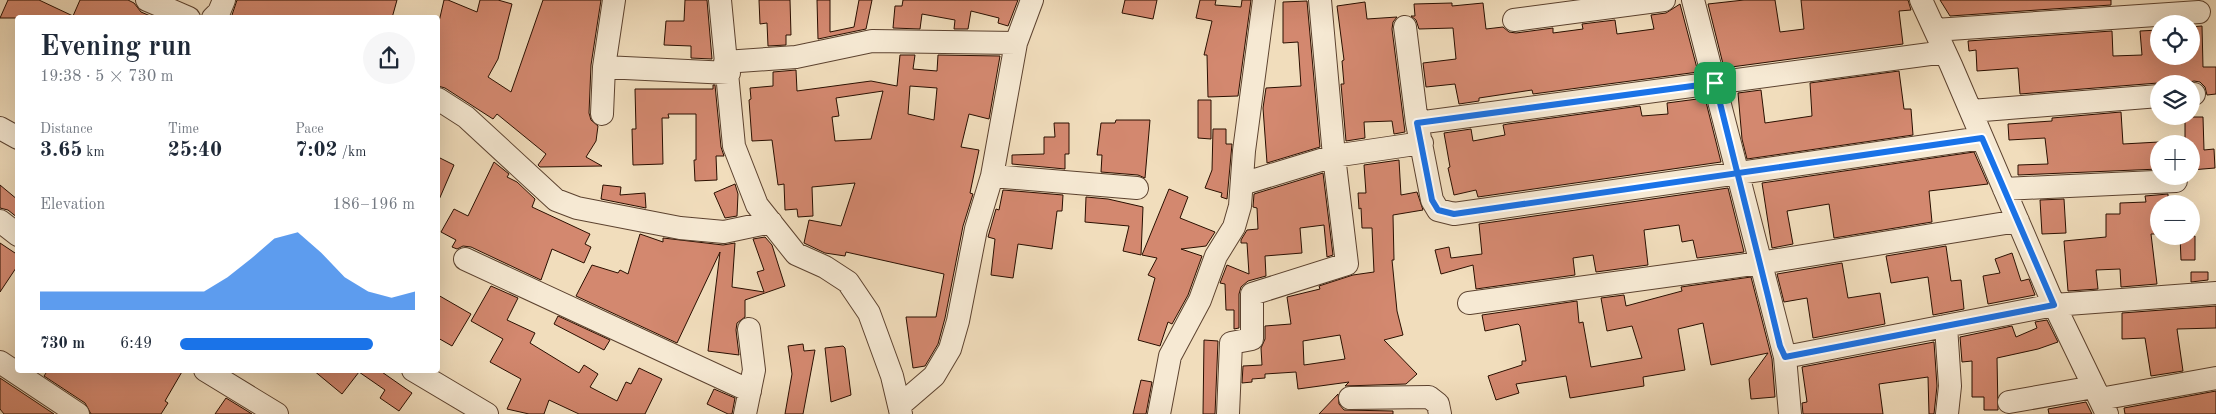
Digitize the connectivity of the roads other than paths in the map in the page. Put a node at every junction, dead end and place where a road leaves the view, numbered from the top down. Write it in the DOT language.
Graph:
graph roads {
  1 [pos="147,0"];
  2 [pos="224,0"];
  3 [pos="614,0"];
  4 [pos="720,0"];
  5 [pos="1032,0"];
  6 [pos="1264,0"];
  7 [pos="1320,0"];
  8 [pos="1664,0"];
  9 [pos="1693,0"];
  10 [pos="1921,0"];
  11 [pos="2199,12"];
  12 [pos="174,15"];
  13 [pos="216,15"];
  14 [pos="1514,20"];
  15 [pos="1405,26"];
  16 [pos="1935,30"];
  17 [pos="1016,43"];
  18 [pos="1945,52"];
  19 [pos="604,67"];
  20 [pos="727,68"];
  21 [pos="1715,83"];
  22 [pos="2150,97"];
  23 [pos="440,100"];
  24 [pos="1971,111"];
  25 [pos="602,114"];
  26 [pos="0,128"];
  27 [pos="1419,133"];
  28 [pos="15,136"];
  29 [pos="1982,138"];
  30 [pos="1334,156"];
  31 [pos="1737,172"];
  32 [pos="992,176"];
  33 [pos="2150,182"];
  34 [pos="1242,184"];
  35 [pos="1137,188"];
  36 [pos="2004,189"];
  37 [pos="0,220"];
  38 [pos="2018,221"];
  39 [pos="771,222"];
  40 [pos="15,232"];
  41 [pos="465,259"];
  42 [pos="1760,263"];
  43 [pos="2216,293"];
  44 [pos="1469,303"];
  45 [pos="2054,305"];
  46 [pos="1946,326"];
  47 [pos="749,329"];
  48 [pos="1785,357"];
  49 [pos="0,362"];
  50 [pos="15,372"];
  51 [pos="16,373"];
  52 [pos="210,373"];
  53 [pos="418,373"];
  54 [pos="2216,378"];
  55 [pos="750,391"];
  56 [pos="1350,398"];
  57 [pos="2100,400"];
  58 [pos="2009,402"];
  59 [pos="900,410"];
  60 [pos="78,414"];
  61 [pos="277,414"];
  62 [pos="487,414"];
  63 [pos="745,414"];
  64 [pos="1159,414"];
  65 [pos="1228,414"];
  66 [pos="1440,414"];
  67 [pos="1790,414"];
  68 [pos="1947,414"];
  1 -- 12 [label="street"];
  2 -- 13 [label="street"];
  3 -- 19 [label="street"];
  4 -- 20 [label="street"];
  5 -- 17 [label="street"];
  6 -- 34 [label="street"];
  7 -- 30 [label="street"];
  8 -- 14 [label="street"];
  9 -- 21 [label="street"];
  10 -- 16 [label="street"];
  11 -- 16 [label="street"];
  15 -- 27 [label="street"];
  16 -- 18 [label="street"];
  17 -- 20 [label="street"];
  17 -- 32 [label="street"];
  18 -- 21 [label="street"];
  18 -- 24 [label="street"];
  19 -- 20 [label="street"];
  19 -- 25 [label="street"];
  20 -- 39 [label="street"];
  21 -- 27 [label="street"];
  21 -- 31 [label="street"];
  22 -- 24 [label="street"];
  23 -- 39 [label="street"];
  24 -- 29 [label="street"];
  26 -- 28 [label="street"];
  27 -- 30 [label="street"];
  27 -- 31 [label="street"];
  29 -- 31 [label="street"];
  29 -- 36 [label="street"];
  30 -- 34 [label="street"];
  30 -- 65 [label="street"];
  31 -- 42 [label="street"];
  32 -- 35 [label="street"];
  32 -- 59 [label="street"];
  33 -- 36 [label="street"];
  34 -- 64 [label="street"];
  36 -- 38 [label="street"];
  37 -- 40 [label="street"];
  38 -- 42 [label="street"];
  38 -- 45 [label="street"];
  39 -- 59 [label="street"];
  41 -- 55 [label="street"];
  42 -- 44 [label="street"];
  42 -- 48 [label="street"];
  43 -- 45 [label="street"];
  45 -- 46 [label="street"];
  45 -- 57 [label="street"];
  46 -- 48 [label="street"];
  46 -- 68 [label="street"];
  47 -- 55 [label="street"];
  48 -- 67 [label="street"];
  49 -- 50 [label="street"];
  51 -- 60 [label="street"];
  52 -- 61 [label="street"];
  53 -- 62 [label="street"];
  54 -- 57 [label="street"];
  55 -- 63 [label="street"];
  56 -- 66 [label="street"];
  57 -- 58 [label="street"];
}
